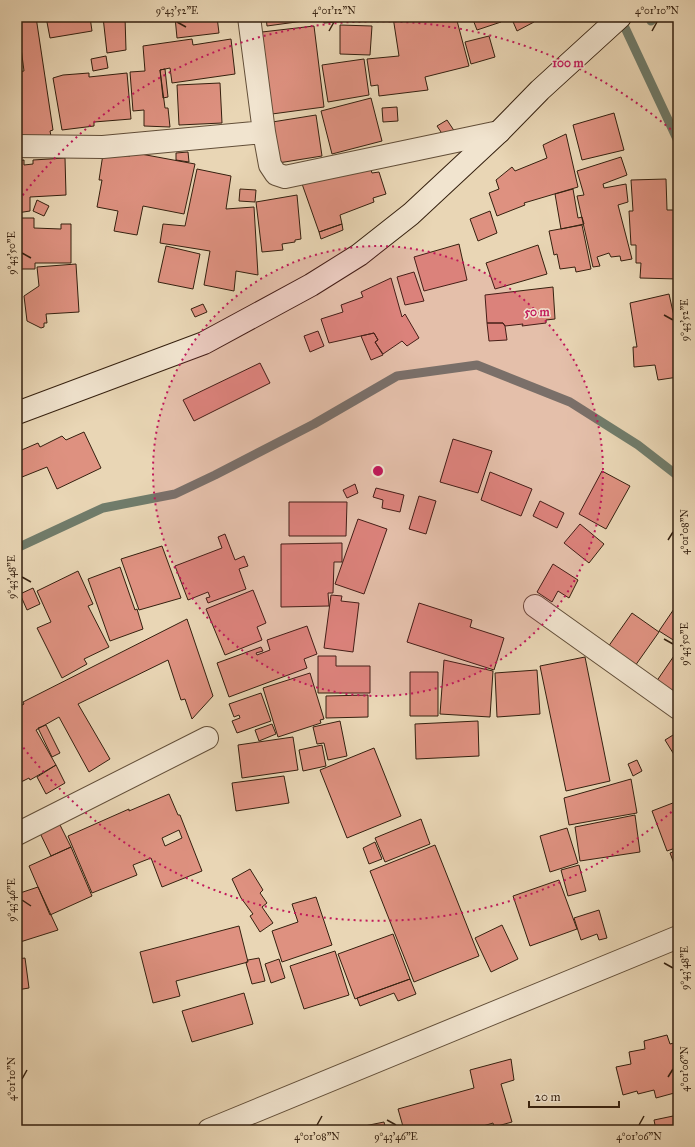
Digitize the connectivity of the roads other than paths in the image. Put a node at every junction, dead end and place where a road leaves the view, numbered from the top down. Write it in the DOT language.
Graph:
graph roads {
  1 [pos="249,17"];
  2 [pos="614,22"];
  3 [pos="264,132"];
  4 [pos="499,132"];
  5 [pos="17,146"];
  6 [pos="17,413"];
  7 [pos="535,606"];
  8 [pos="678,708"];
  9 [pos="207,738"];
  10 [pos="17,834"];
  11 [pos="678,937"];
  12 [pos="209,1130"];
  1 -- 3 [label="street"];
  2 -- 4 [label="street"];
  3 -- 4 [label="street"];
  3 -- 5 [label="street"];
  4 -- 6 [label="street"];
  7 -- 8 [label="street"];
  9 -- 10 [label="street"];
  11 -- 12 [label="street"];
}
